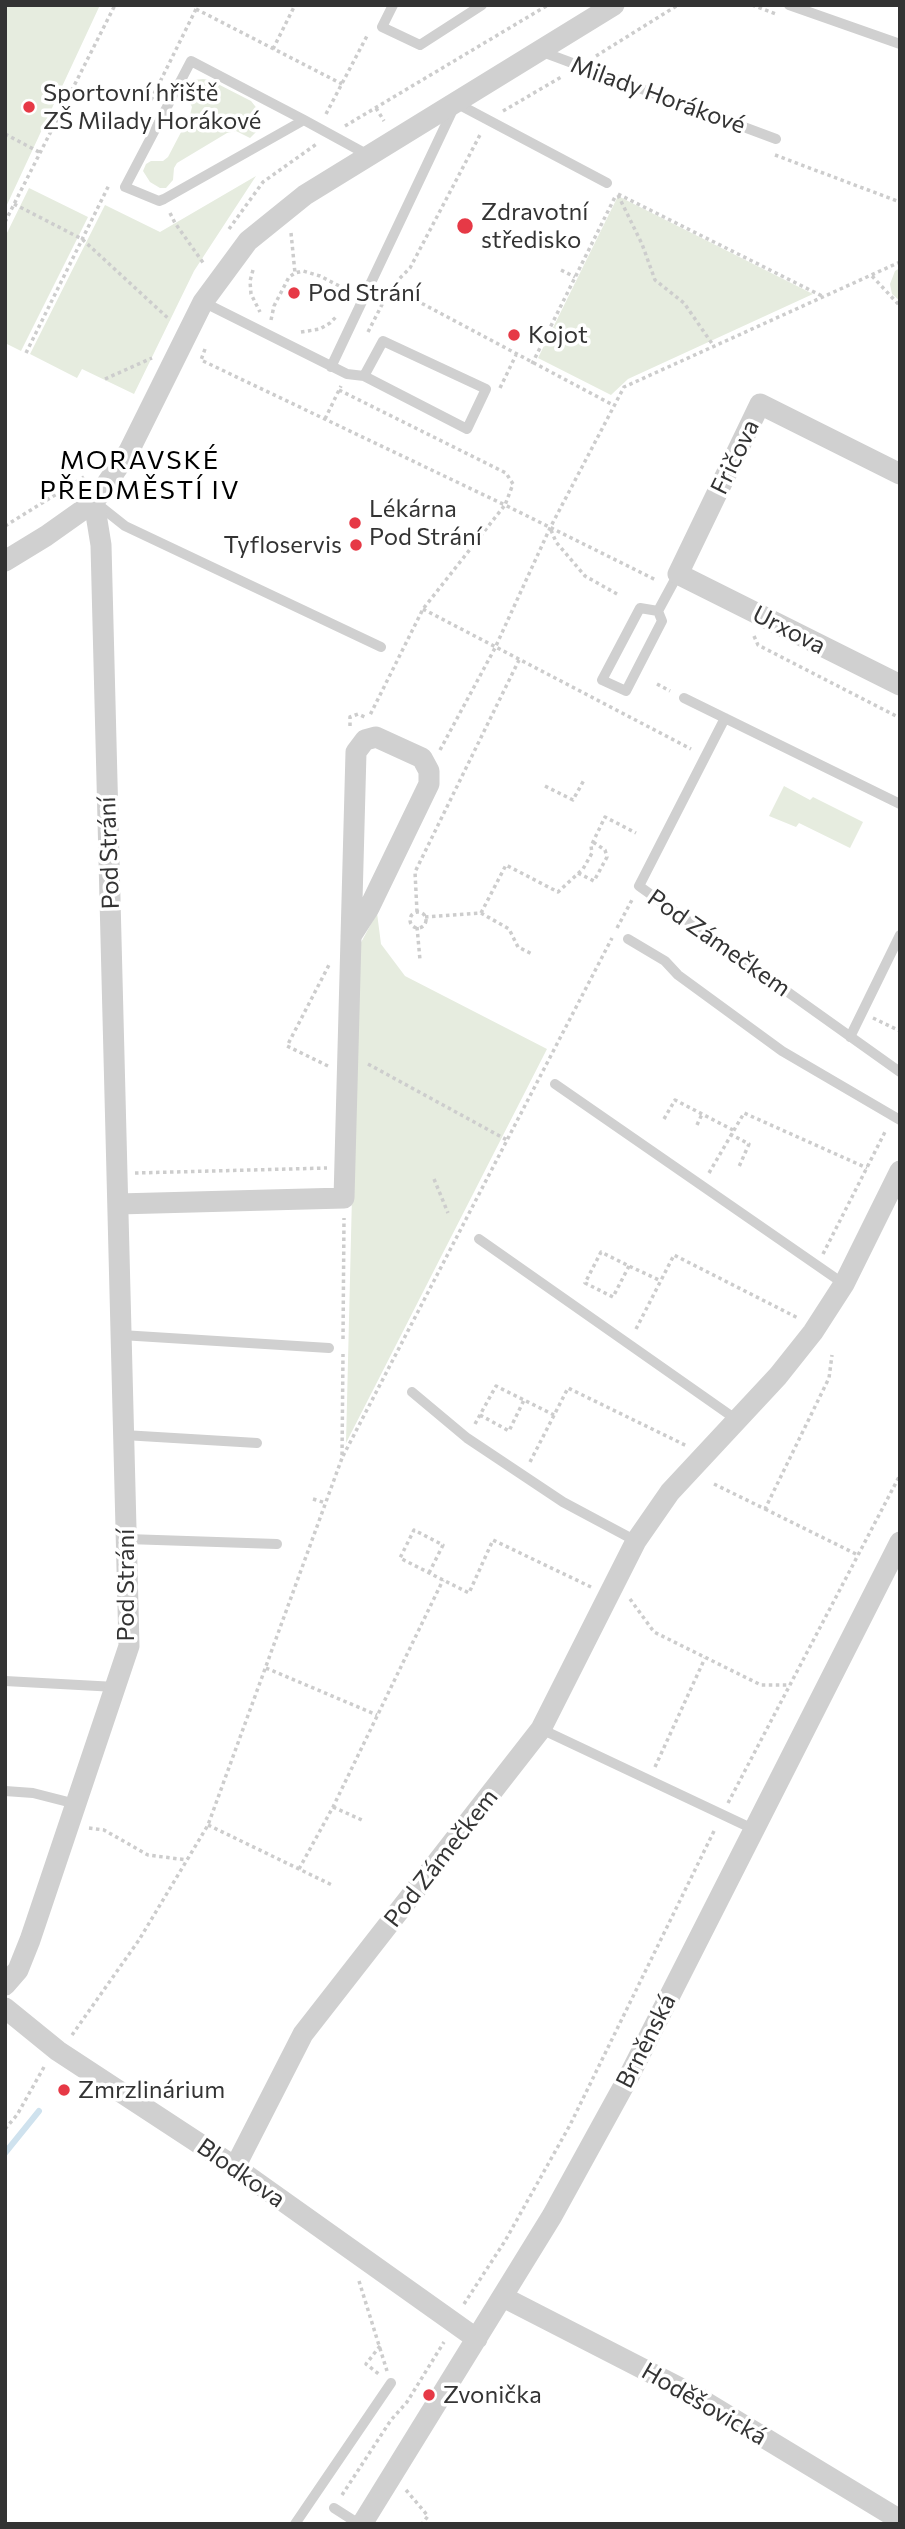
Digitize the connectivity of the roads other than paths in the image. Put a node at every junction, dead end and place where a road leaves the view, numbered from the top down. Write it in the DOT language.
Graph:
graph roads {
  1 [pos="393,5"];
  2 [pos="482,5"];
  3 [pos="614,5"];
  4 [pos="789,5"];
  5 [pos="900,44"];
  6 [pos="540,51"];
  7 [pos="456,103"];
  8 [pos="304,120"];
  9 [pos="776,139"];
  10 [pos="371,156"];
  11 [pos="607,183"];
  12 [pos="203,302"];
  13 [pos="331,366"];
  14 [pos="364,376"];
  15 [pos="900,474"];
  16 [pos="94,502"];
  17 [pos="5,561"];
  18 [pos="674,581"];
  19 [pos="658,611"];
  20 [pos="380,647"];
  21 [pos="900,685"];
  22 [pos="684,698"];
  23 [pos="725,718"];
  24 [pos="900,804"];
  25 [pos="900,935"];
  26 [pos="351,936"];
  27 [pos="628,939"];
  28 [pos="850,1037"];
  29 [pos="900,1072"];
  30 [pos="555,1084"];
  31 [pos="896,1118"];
  32 [pos="900,1171"];
  33 [pos="118,1204"];
  34 [pos="479,1240"];
  35 [pos="844,1284"];
  36 [pos="121,1335"];
  37 [pos="329,1348"];
  38 [pos="412,1391"];
  39 [pos="737,1420"];
  40 [pos="124,1435"];
  41 [pos="257,1443"];
  42 [pos="127,1539"];
  43 [pos="636,1541"];
  44 [pos="900,1542"];
  45 [pos="277,1544"];
  46 [pos="5,1681"];
  47 [pos="116,1687"];
  48 [pos="541,1729"];
  49 [pos="5,1791"];
  50 [pos="76,1804"];
  51 [pos="753,1829"];
  52 [pos="5,1985"];
  53 [pos="5,2008"];
  54 [pos="235,2167"];
  55 [pos="503,2297"];
  56 [pos="477,2339"];
  57 [pos="391,2383"];
  58 [pos="334,2508"];
  59 [pos="900,2520"];
  60 [pos="295,2524"];
  61 [pos="361,2524"];
  1 -- 2 [label="lane"];
  3 -- 6 [label="street, Milady Horákové"];
  4 -- 5 [label="lane"];
  6 -- 7 [label="street, Milady Horákové"];
  6 -- 9 [label="lane, Milady Horákové"];
  7 -- 10 [label="street, Milady Horákové"];
  7 -- 11 [label="lane"];
  7 -- 13 [label="lane"];
  8 -- 8 [label="lane"];
  8 -- 10 [label="lane"];
  10 -- 12 [label="street, Milady Horákové"];
  12 -- 13 [label="lane"];
  12 -- 16 [label="street, Milady Horákové"];
  13 -- 14 [label="lane"];
  14 -- 14 [label="lane"];
  15 -- 18 [label="street, Fričova"];
  16 -- 17 [label="street, Milady Horákové"];
  16 -- 20 [label="lane"];
  16 -- 33 [label="street, Pod Strání"];
  18 -- 19 [label="lane"];
  18 -- 21 [label="street, Urxova"];
  19 -- 19 [label="lane"];
  22 -- 23 [label="lane"];
  23 -- 24 [label="lane"];
  23 -- 28 [label="lane, Pod Zámečkem"];
  25 -- 28 [label="lane"];
  26 -- 26 [label="street"];
  26 -- 33 [label="street"];
  27 -- 31 [label="lane, Pod Zámečkem"];
  28 -- 29 [label="lane, Pod Zámečkem"];
  30 -- 35 [label="lane"];
  32 -- 35 [label="street, Pod Zámečkem"];
  33 -- 36 [label="street, Pod Strání"];
  34 -- 39 [label="lane"];
  35 -- 39 [label="street, Pod Zámečkem"];
  36 -- 37 [label="lane"];
  36 -- 40 [label="street, Pod Strání"];
  38 -- 43 [label="lane"];
  39 -- 43 [label="street, Pod Zámečkem"];
  40 -- 41 [label="lane"];
  40 -- 42 [label="street, Pod Strání"];
  42 -- 45 [label="lane"];
  42 -- 47 [label="street, Pod Strání"];
  43 -- 48 [label="street, Pod Zámečkem"];
  44 -- 51 [label="street, Brněnská"];
  46 -- 47 [label="lane"];
  47 -- 50 [label="street, Pod Strání"];
  48 -- 51 [label="lane"];
  48 -- 54 [label="street, Pod Zámečkem"];
  49 -- 50 [label="lane"];
  50 -- 52 [label="street, Pod Strání"];
  51 -- 55 [label="street, Brněnská"];
  53 -- 54 [label="street, Blodkova"];
  54 -- 56 [label="street, Blodkova"];
  55 -- 56 [label="street, Brněnská"];
  55 -- 59 [label="street, Hoděšovická"];
  56 -- 61 [label="street, Brněnská"];
  57 -- 60 [label="lane"];
  58 -- 61 [label="lane"];
}
